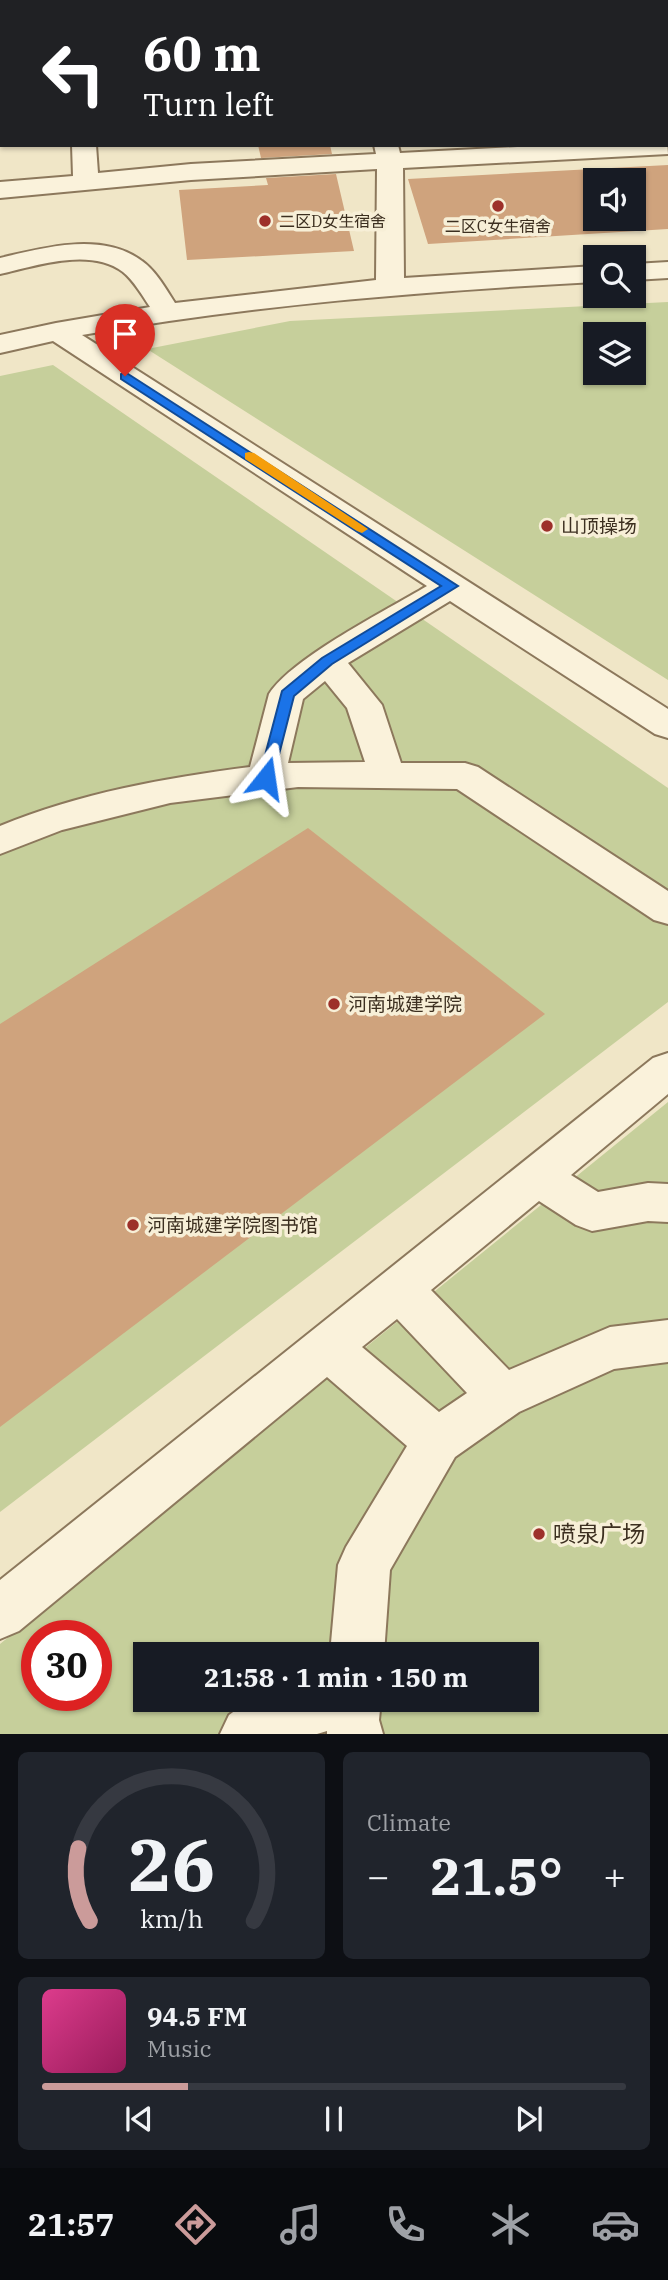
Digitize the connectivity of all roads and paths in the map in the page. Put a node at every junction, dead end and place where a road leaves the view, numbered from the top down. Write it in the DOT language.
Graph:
graph roads {
  1 [pos="84,147"];
  2 [pos="668,147"];
  3 [pos="388,153"];
  4 [pos="86,182"];
  5 [pos="0,190"];
  6 [pos="4,257"];
  7 [pos="668,270"];
  8 [pos="646,271"];
  9 [pos="583,275"];
  10 [pos="390,286"];
  11 [pos="166,311"];
  12 [pos="55,331"];
  13 [pos="0,344"];
  14 [pos="451,586"];
  15 [pos="327,661"];
  16 [pos="668,726"];
  17 [pos="387,775"];
  18 [pos="266,778"];
  19 [pos="0,841"];
  20 [pos="668,910"];
  21 [pos="668,1070"];
  22 [pos="537,1176"];
  23 [pos="668,1203"];
  24 [pos="399,1289"];
  25 [pos="668,1341"];
  26 [pos="327,1347"];
  27 [pos="502,1396"];
  28 [pos="437,1440"];
  29 [pos="0,1613"];
  30 [pos="358,1642"];
  31 [pos="298,1712"];
  32 [pos="353,1712"];
  33 [pos="248,1734"];
  34 [pos="355,1734"];
  1 -- 4 [label="street"];
  2 -- 3 [label="street"];
  3 -- 4 [label="street"];
  3 -- 10 [label="street"];
  4 -- 5 [label="street"];
  6 -- 11 [label="street"];
  7 -- 8 [label="street"];
  9 -- 10 [label="street"];
  10 -- 11 [label="street"];
  11 -- 12 [label="street"];
  12 -- 13 [label="street"];
  12 -- 14 [label="street"];
  14 -- 15 [label="street"];
  14 -- 16 [label="street"];
  15 -- 17 [label="street"];
  15 -- 18 [label="street"];
  17 -- 18 [label="street"];
  17 -- 20 [label="street"];
  18 -- 19 [label="street"];
  21 -- 22 [label="street"];
  22 -- 23 [label="street"];
  22 -- 24 [label="street"];
  24 -- 26 [label="street"];
  24 -- 27 [label="street"];
  25 -- 27 [label="street"];
  26 -- 28 [label="street"];
  26 -- 29 [label="street"];
  27 -- 28 [label="street"];
  28 -- 30 [label="street"];
  31 -- 33 [label="street"];
  32 -- 34 [label="street"];
}
